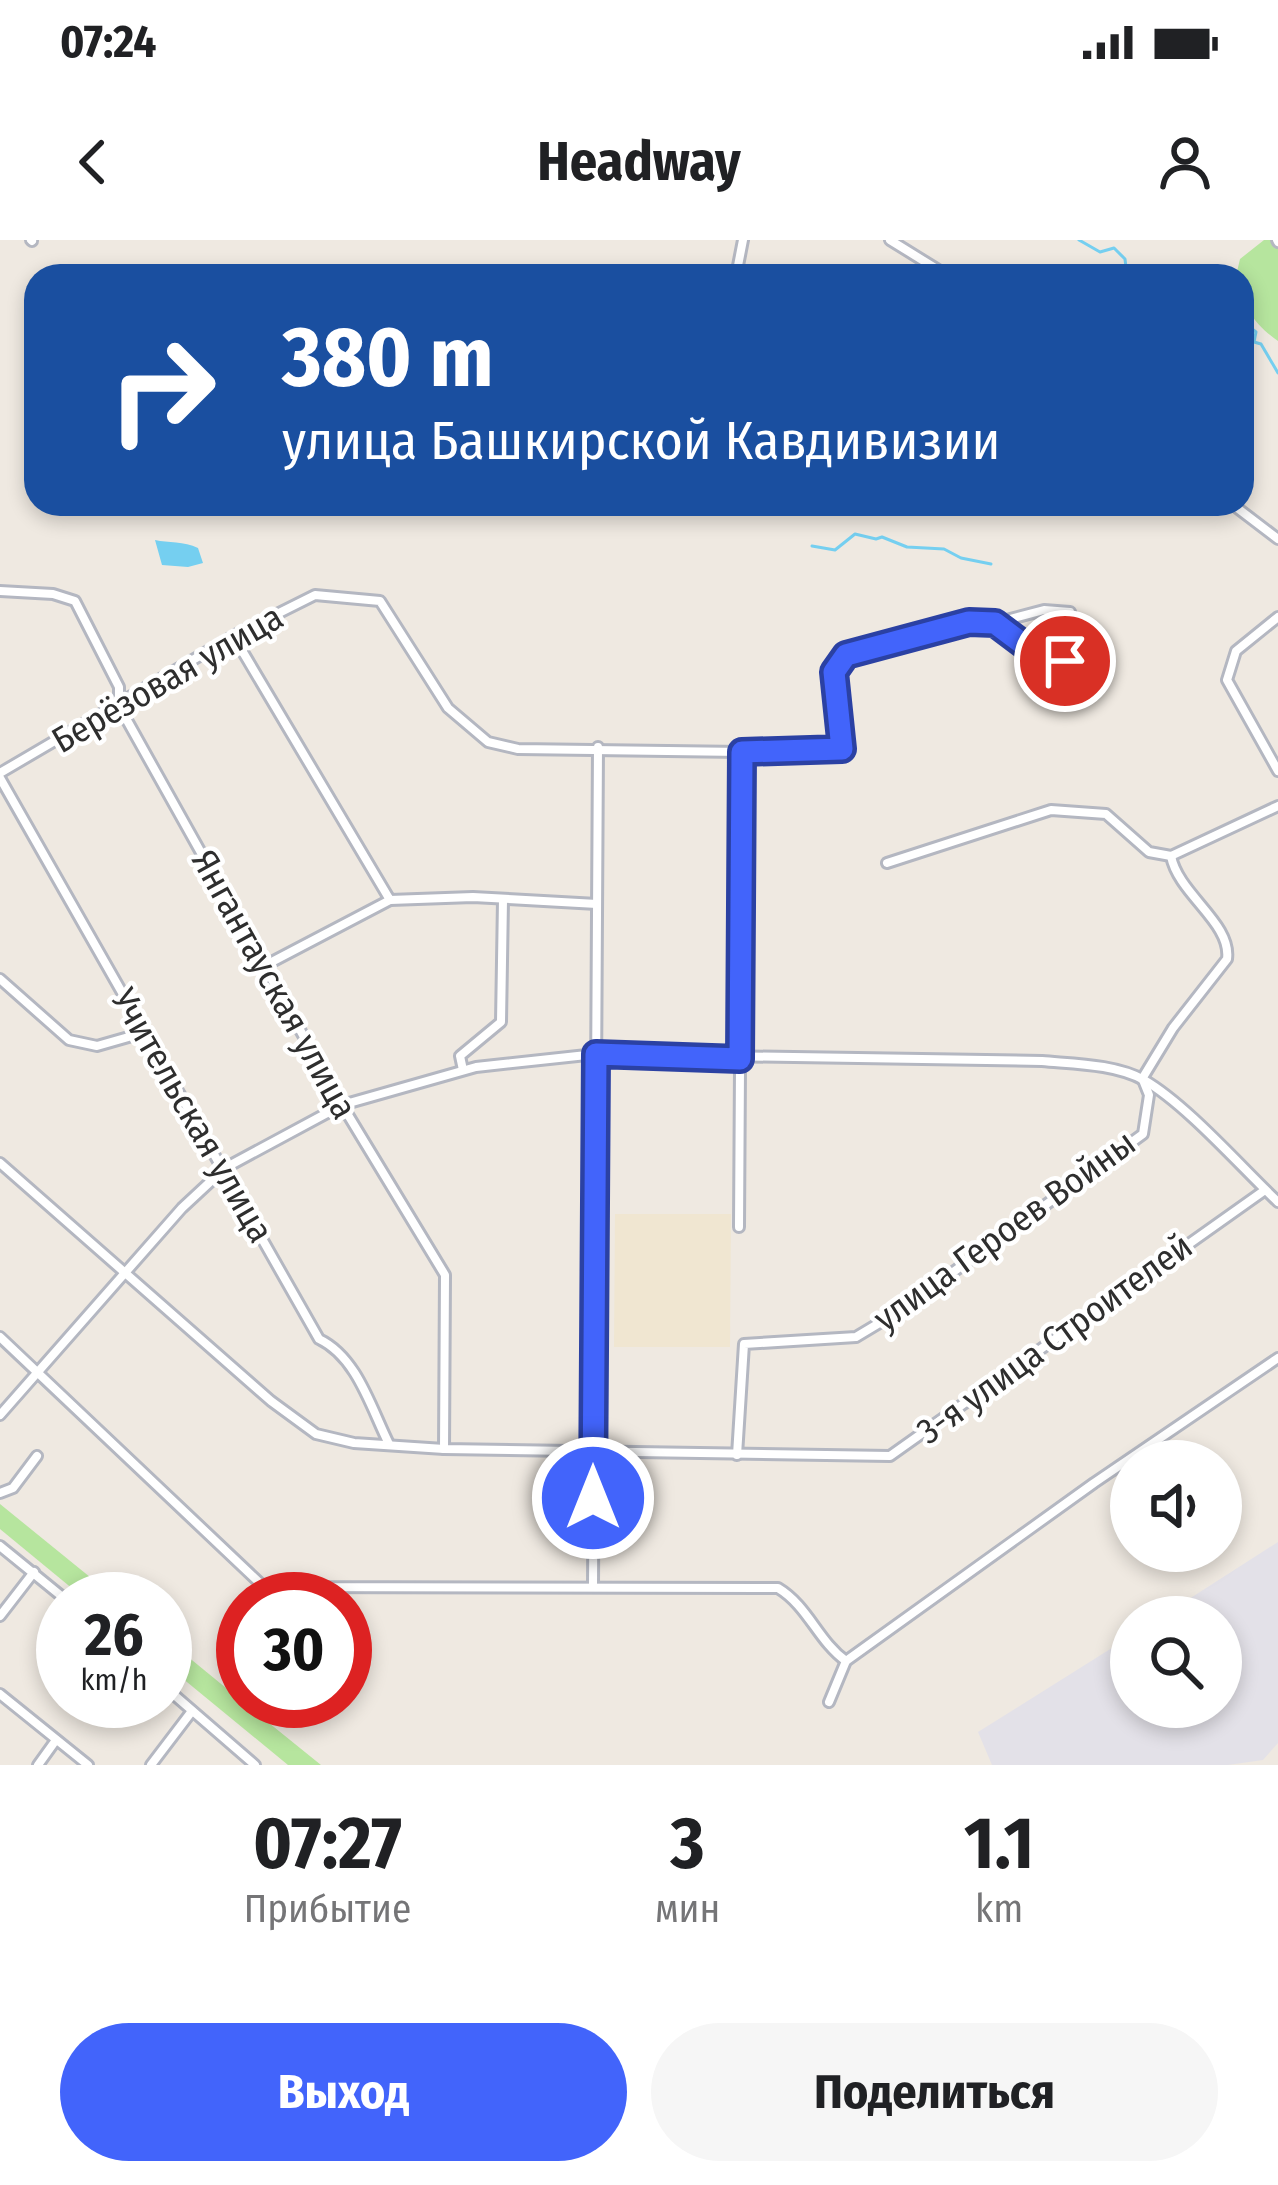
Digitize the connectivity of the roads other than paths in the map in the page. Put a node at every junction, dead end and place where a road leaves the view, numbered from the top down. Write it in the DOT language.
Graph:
graph roads {
  1 [pos="890,240"];
  2 [pos="929,264"];
  3 [pos="1248,516"];
  4 [pos="1278,539"];
  5 [pos="0,591"];
  6 [pos="1070,612"];
  7 [pos="1278,617"];
  8 [pos="995,623"];
  9 [pos="234,637"];
  10 [pos="1065,661"];
  11 [pos="118,706"];
  12 [pos="598,747"];
  13 [pos="742,752"];
  14 [pos="1278,771"];
  15 [pos="0,776"];
  16 [pos="1278,806"];
  17 [pos="1171,856"];
  18 [pos="887,863"];
  19 [pos="390,900"];
  20 [pos="503,900"];
  21 [pos="597,904"];
  22 [pos="264,966"];
  23 [pos="0,979"];
  24 [pos="146,1032"];
  25 [pos="596,1054"];
  26 [pos="740,1059"];
  27 [pos="463,1070"];
  28 [pos="1142,1079"];
  29 [pos="342,1105"];
  30 [pos="0,1163"];
  31 [pos="225,1168"];
  32 [pos="1265,1190"];
  33 [pos="1278,1202"];
  34 [pos="739,1227"];
  35 [pos="125,1271"];
  36 [pos="0,1337"];
  37 [pos="1278,1358"];
  38 [pos="37,1370"];
  39 [pos="0,1415"];
  40 [pos="390,1445"];
  41 [pos="444,1449"];
  42 [pos="594,1453"];
  43 [pos="737,1455"];
  44 [pos="37,1456"];
  45 [pos="0,1493"];
  46 [pos="0,1546"];
  47 [pos="34,1572"];
  48 [pos="593,1588"];
  49 [pos="0,1616"];
  50 [pos="846,1661"];
  51 [pos="0,1694"];
  52 [pos="829,1702"];
  53 [pos="192,1712"];
  54 [pos="178,1728"];
  55 [pos="56,1740"];
  56 [pos="38,1765"];
  57 [pos="88,1765"];
  58 [pos="151,1765"];
  59 [pos="256,1765"];
  1 -- 2 [label="street"];
  3 -- 4 [label="street"];
  5 -- 11 [label="street, Янгантауская улица"];
  6 -- 8 [label="street"];
  7 -- 14 [label="street"];
  8 -- 10 [label="street"];
  8 -- 13 [label="street, Берёзовая улица"];
  9 -- 11 [label="street, Берёзовая улица"];
  9 -- 12 [label="street, Берёзовая улица"];
  9 -- 19 [label="street"];
  11 -- 15 [label="street, Берёзовая улица"];
  11 -- 22 [label="street, Янгантауская улица"];
  12 -- 13 [label="street, Берёзовая улица"];
  12 -- 21 [label="street"];
  13 -- 26 [label="street"];
  15 -- 24 [label="street, Учительская улица"];
  16 -- 17 [label="street"];
  17 -- 18 [label="street"];
  17 -- 28 [label="street"];
  19 -- 20 [label="street"];
  19 -- 22 [label="street"];
  20 -- 21 [label="street"];
  20 -- 27 [label="street"];
  21 -- 25 [label="street"];
  22 -- 29 [label="street, Янгантауская улица"];
  23 -- 24 [label="street"];
  24 -- 31 [label="street, Учительская улица"];
  25 -- 26 [label="street"];
  25 -- 27 [label="street"];
  25 -- 42 [label="street"];
  26 -- 28 [label="street"];
  26 -- 34 [label="street"];
  27 -- 29 [label="street"];
  28 -- 32 [label="street"];
  28 -- 43 [label="street, улица Героев Войны"];
  29 -- 31 [label="street"];
  29 -- 41 [label="street, Янгантауская улица"];
  30 -- 35 [label="street, 3-я улица Строителей"];
  31 -- 35 [label="street"];
  31 -- 40 [label="street, Учительская улица"];
  32 -- 33 [label="street"];
  32 -- 43 [label="street, 3-я улица Строителей"];
  35 -- 38 [label="street"];
  35 -- 40 [label="street, 3-я улица Строителей"];
  36 -- 38 [label="street"];
  37 -- 50 [label="street"];
  38 -- 39 [label="street"];
  38 -- 48 [label="street"];
  40 -- 41 [label="street, 3-я улица Строителей"];
  41 -- 42 [label="street, 3-я улица Строителей"];
  42 -- 43 [label="street, 3-я улица Строителей"];
  42 -- 48 [label="street"];
  44 -- 45 [label="street"];
  46 -- 47 [label="street"];
  47 -- 49 [label="street"];
  48 -- 50 [label="street"];
  50 -- 52 [label="street"];
  51 -- 55 [label="street"];
  53 -- 59 [label="street"];
  54 -- 58 [label="street"];
  55 -- 56 [label="street"];
  55 -- 57 [label="street"];
}
